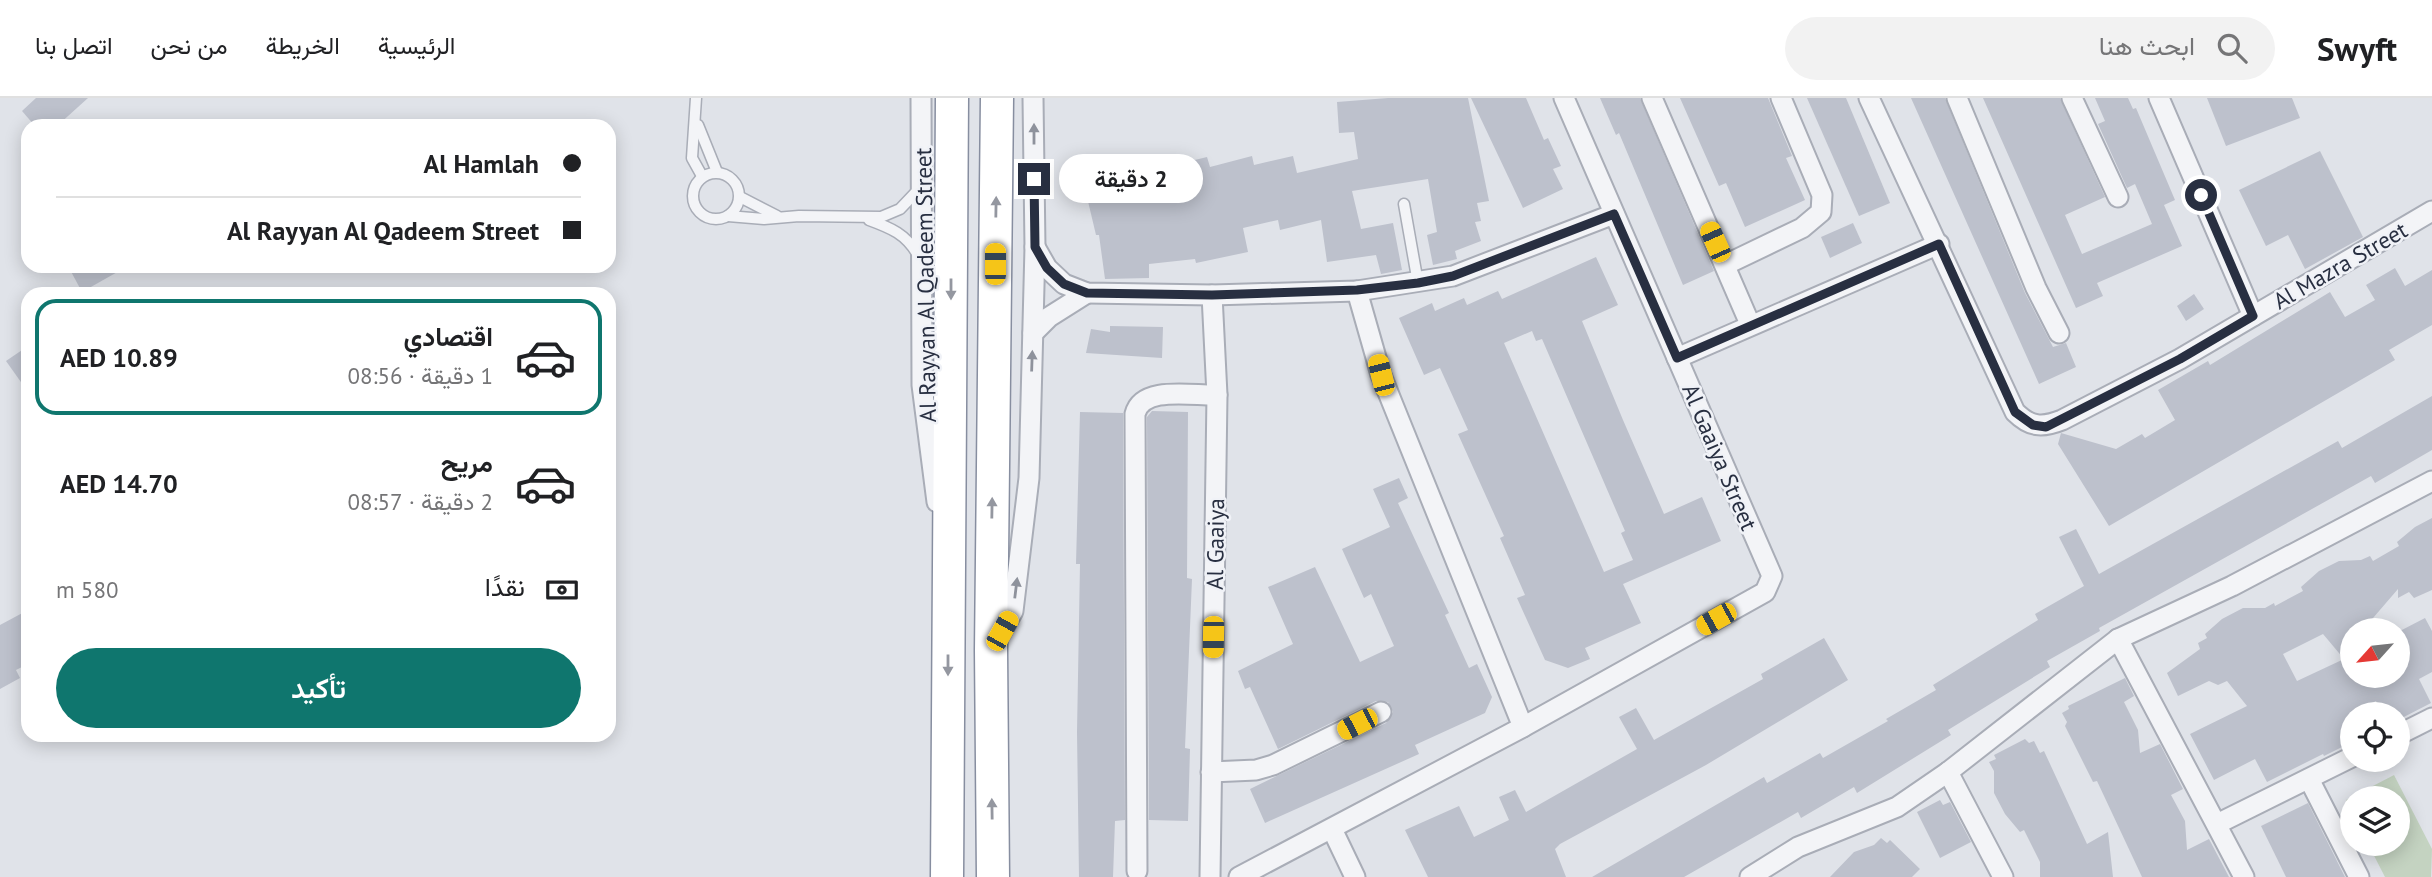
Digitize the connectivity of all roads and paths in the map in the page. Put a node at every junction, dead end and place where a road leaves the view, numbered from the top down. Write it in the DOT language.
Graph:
graph roads {
  1 [pos="696,98"];
  2 [pos="921,98"];
  3 [pos="952,98"];
  4 [pos="997,98"];
  5 [pos="1033,98"];
  6 [pos="1564,98"];
  7 [pos="1652,98"];
  8 [pos="1781,98"];
  9 [pos="1869,98"];
  10 [pos="1957,98"];
  11 [pos="2072,98"];
  12 [pos="2159,98"];
  13 [pos="697,122"];
  14 [pos="716,172"];
  15 [pos="702,176"];
  16 [pos="921,185"];
  17 [pos="740,197"];
  18 [pos="2118,197"];
  19 [pos="1404,204"];
  20 [pos="2432,211"];
  21 [pos="1614,214"];
  22 [pos="728,216"];
  23 [pos="777,217"];
  24 [pos="865,219"];
  25 [pos="1939,244"];
  26 [pos="1035,247"];
  27 [pos="921,261"];
  28 [pos="1725,265"];
  29 [pos="1418,283"];
  30 [pos="1357,290"];
  31 [pos="1087,293"];
  32 [pos="1212,295"];
  33 [pos="2253,316"];
  34 [pos="1750,324"];
  35 [pos="1033,333"];
  36 [pos="2059,333"];
  37 [pos="1677,358"];
  38 [pos="1217,395"];
  39 [pos="2432,481"];
  40 [pos="949,597"];
  41 [pos="2118,639"];
  42 [pos="991,650"];
  43 [pos="1381,712"];
  44 [pos="2432,718"];
  45 [pos="1522,727"];
  46 [pos="2410,729"];
  47 [pos="2340,763"];
  48 [pos="1211,772"];
  49 [pos="1948,772"];
  50 [pos="2309,779"];
  51 [pos="2217,824"];
  52 [pos="1332,829"];
  53 [pos="1137,872"];
  54 [pos="947,877"];
  55 [pos="993,877"];
  56 [pos="1210,877"];
  57 [pos="1239,877"];
  58 [pos="1355,877"];
  59 [pos="1750,877"];
  60 [pos="2003,877"];
  61 [pos="2244,877"];
  62 [pos="2359,877"];
  1 -- 13 [label="lane"];
  2 -- 16 [label="street, Al Rayyan Al Qadeem Street"];
  3 -- 40 [label="highway, Al Rayyan Al Qadeem Street, one-way"];
  42 -- 4 [label="highway, one-way"];
  26 -- 5 [label="street, one-way"];
  6 -- 21 [label="street, Al Gaaiya Street"];
  7 -- 28 [label="street"];
  8 -- 28 [label="street"];
  9 -- 25 [label="street"];
  10 -- 36 [label="street"];
  11 -- 18 [label="street"];
  12 -- 33 [label="street"];
  13 -- 14 [label="lane"];
  13 -- 15 [label="lane"];
  14 -- 15 [label="lane"];
  14 -- 17 [label="lane"];
  15 -- 22 [label="lane"];
  16 -- 24 [label="lane"];
  16 -- 27 [label="street, Al Rayyan Al Qadeem Street"];
  17 -- 22 [label="lane"];
  17 -- 23 [label="lane"];
  19 -- 29 [label="lane"];
  20 -- 33 [label="street, Al Mazra Street"];
  21 -- 29 [label="street"];
  21 -- 37 [label="street, Al Gaaiya Street"];
  22 -- 23 [label="lane"];
  23 -- 24 [label="lane"];
  24 -- 27 [label="lane"];
  25 -- 33 [label="street, Al Mazra Street"];
  25 -- 34 [label="street"];
  26 -- 31 [label="street"];
  26 -- 35 [label="street"];
  27 -- 40 [label="street, Al Rayyan Al Qadeem Street"];
  28 -- 34 [label="street"];
  29 -- 30 [label="street"];
  30 -- 32 [label="street"];
  30 -- 45 [label="street"];
  31 -- 32 [label="street"];
  31 -- 35 [label="street"];
  32 -- 38 [label="street, Al Gaaiya"];
  34 -- 37 [label="street"];
  42 -- 35 [label="street, one-way"];
  37 -- 45 [label="street, Al Gaaiya Street"];
  38 -- 48 [label="street, Al Gaaiya"];
  38 -- 53 [label="street"];
  39 -- 41 [label="street"];
  40 -- 54 [label="highway, Al Rayyan Al Qadeem Street, one-way"];
  41 -- 49 [label="street"];
  41 -- 51 [label="street"];
  55 -- 42 [label="highway, one-way"];
  43 -- 48 [label="street"];
  44 -- 46 [label="street"];
  45 -- 52 [label="street"];
  47 -- 50 [label="street"];
  48 -- 56 [label="street, Al Gaaiya"];
  49 -- 59 [label="street"];
  49 -- 60 [label="street"];
  50 -- 51 [label="street"];
  50 -- 62 [label="street"];
  51 -- 61 [label="street"];
  52 -- 57 [label="street"];
  52 -- 58 [label="street"];
}
